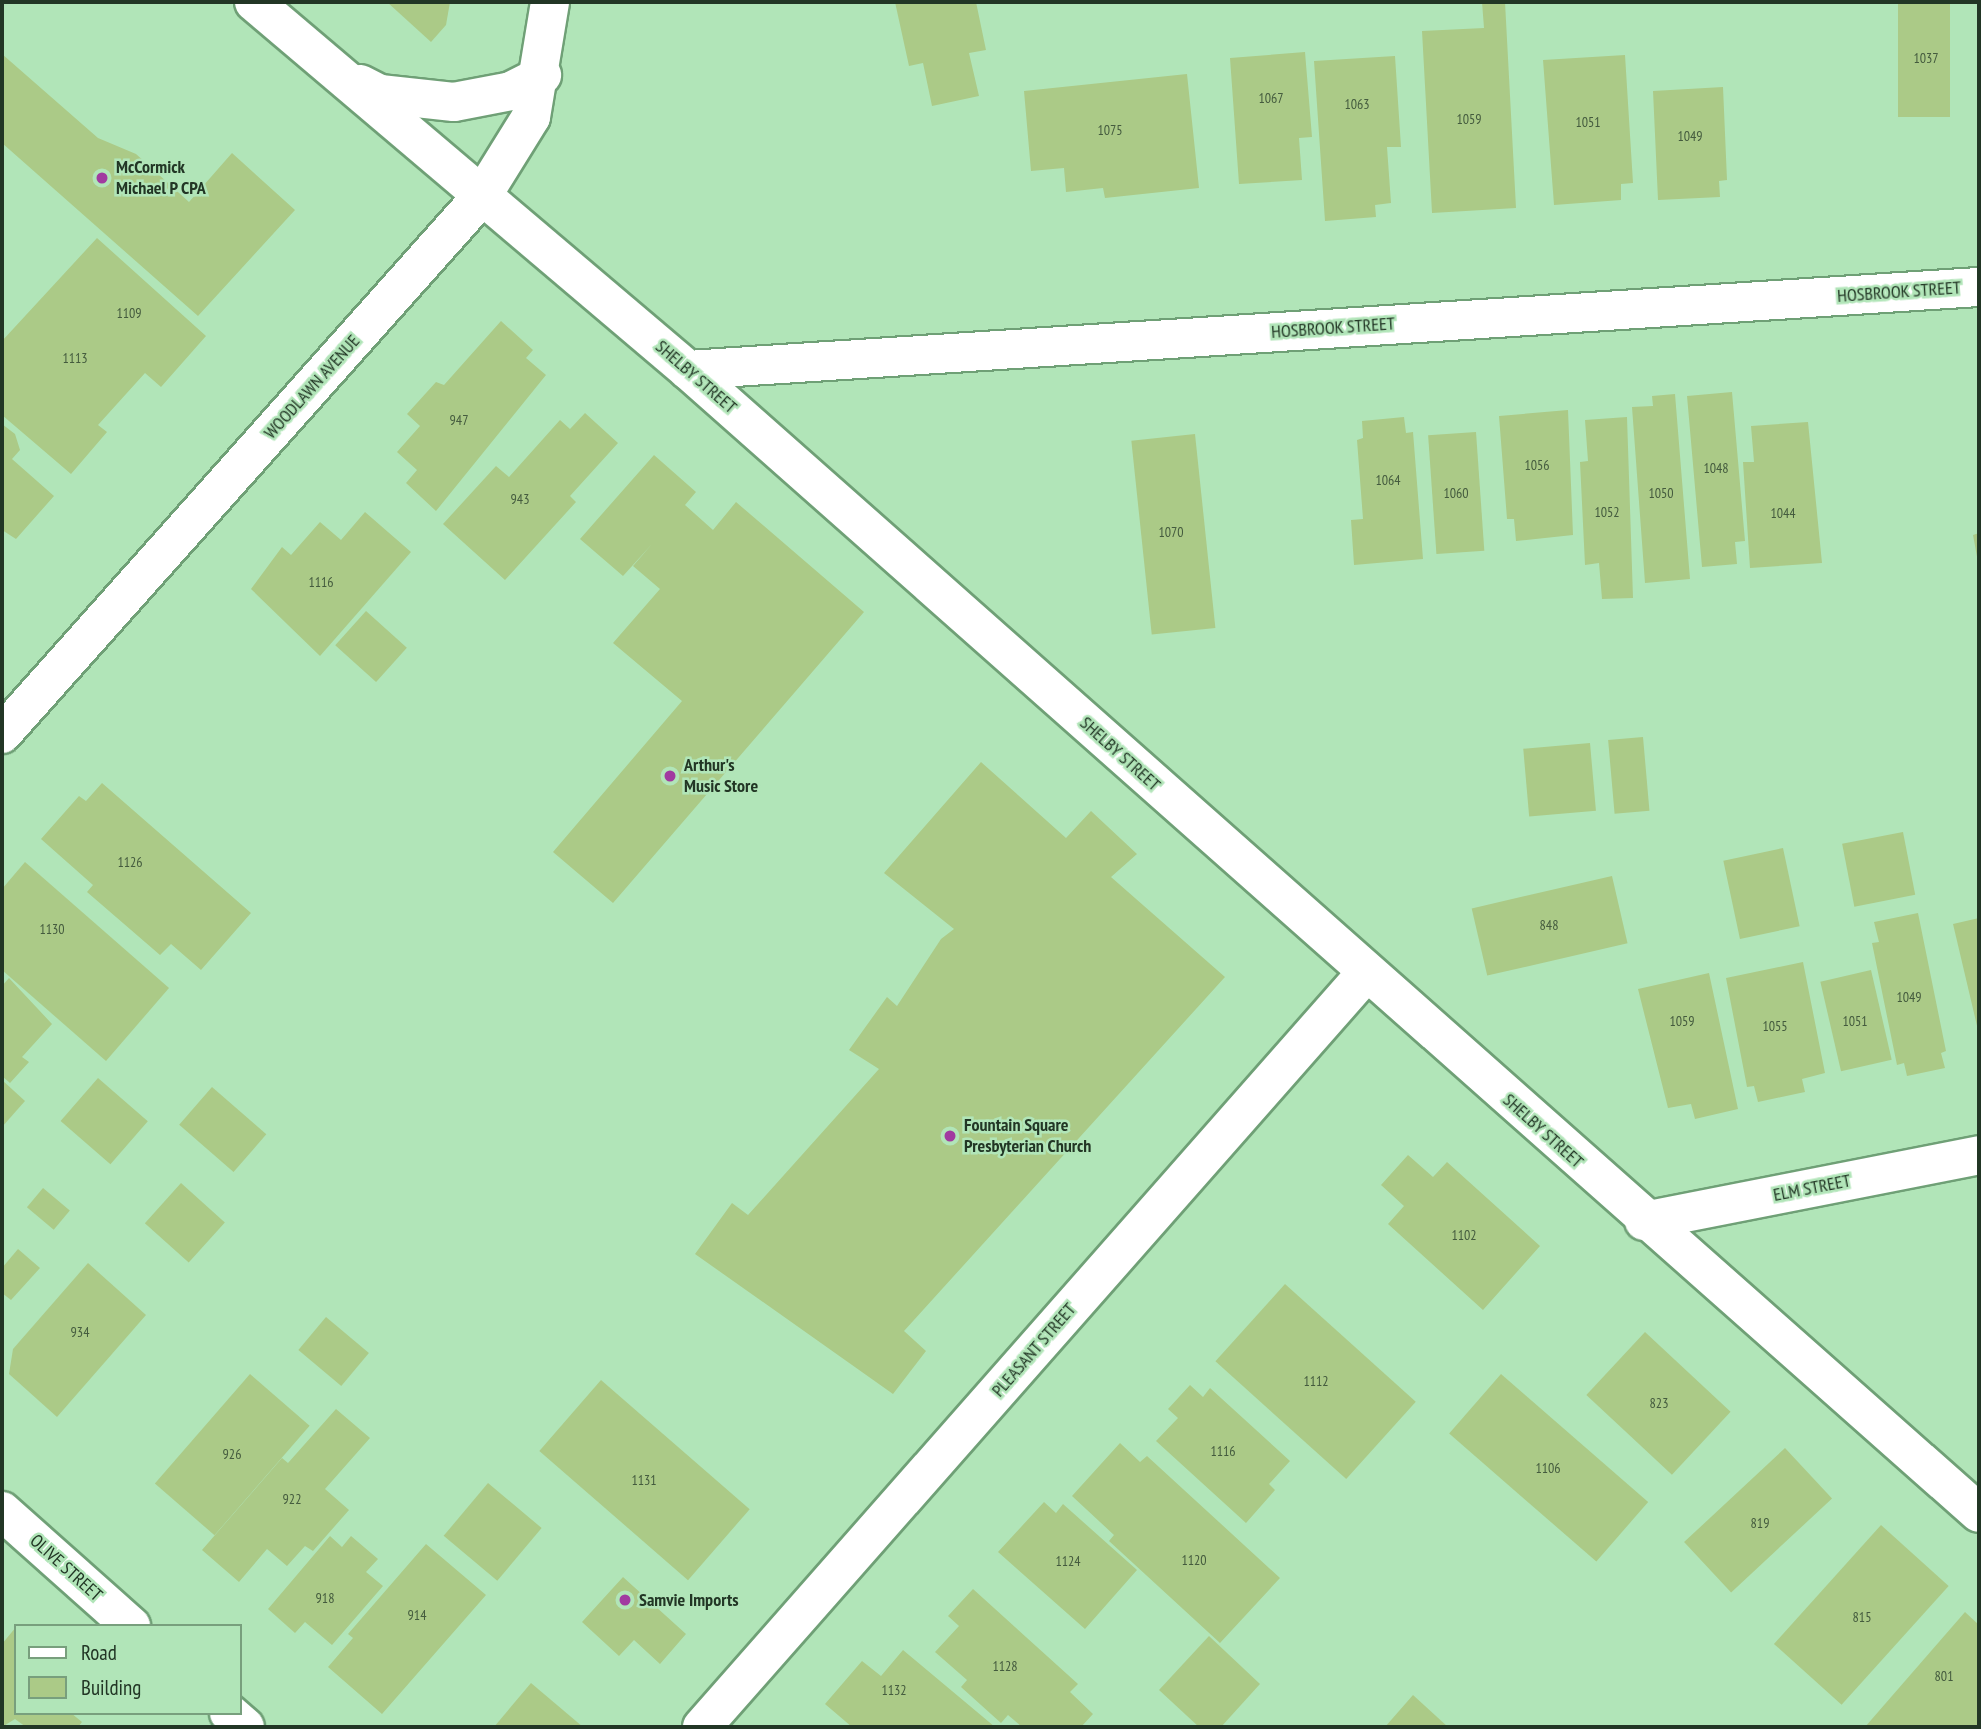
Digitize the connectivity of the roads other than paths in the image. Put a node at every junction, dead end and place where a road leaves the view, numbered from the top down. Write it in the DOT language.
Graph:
graph roads {
  1 [pos="254,2"];
  2 [pos="550,2"];
  3 [pos="339,74"];
  4 [pos="542,75"];
  5 [pos="482,196"];
  6 [pos="1979,287"];
  7 [pos="688,369"];
  8 [pos="2,734"];
  9 [pos="1366,973"];
  10 [pos="1979,1155"];
  11 [pos="1644,1221"];
  12 [pos="2,1511"];
  13 [pos="1979,1513"];
  14 [pos="129,1624"];
  15 [pos="231,1715"];
  16 [pos="245,1727"];
  17 [pos="702,1727"];
  1 -- 3 [label="street, SHELBY STREET"];
  2 -- 4 [label="street, WOODLAWN AVENUE"];
  3 -- 4 [label="street"];
  3 -- 5 [label="street, SHELBY STREET"];
  4 -- 5 [label="street, WOODLAWN AVENUE"];
  5 -- 7 [label="street, SHELBY STREET"];
  5 -- 8 [label="street, WOODLAWN AVENUE"];
  6 -- 7 [label="street, HOSBROOK STREET"];
  7 -- 9 [label="street, SHELBY STREET"];
  9 -- 11 [label="street, SHELBY STREET"];
  9 -- 17 [label="street, PLEASANT STREET"];
  10 -- 11 [label="street, ELM STREET"];
  11 -- 13 [label="street, SHELBY STREET"];
  12 -- 14 [label="street, OLIVE STREET"];
  15 -- 16 [label="street"];
}
